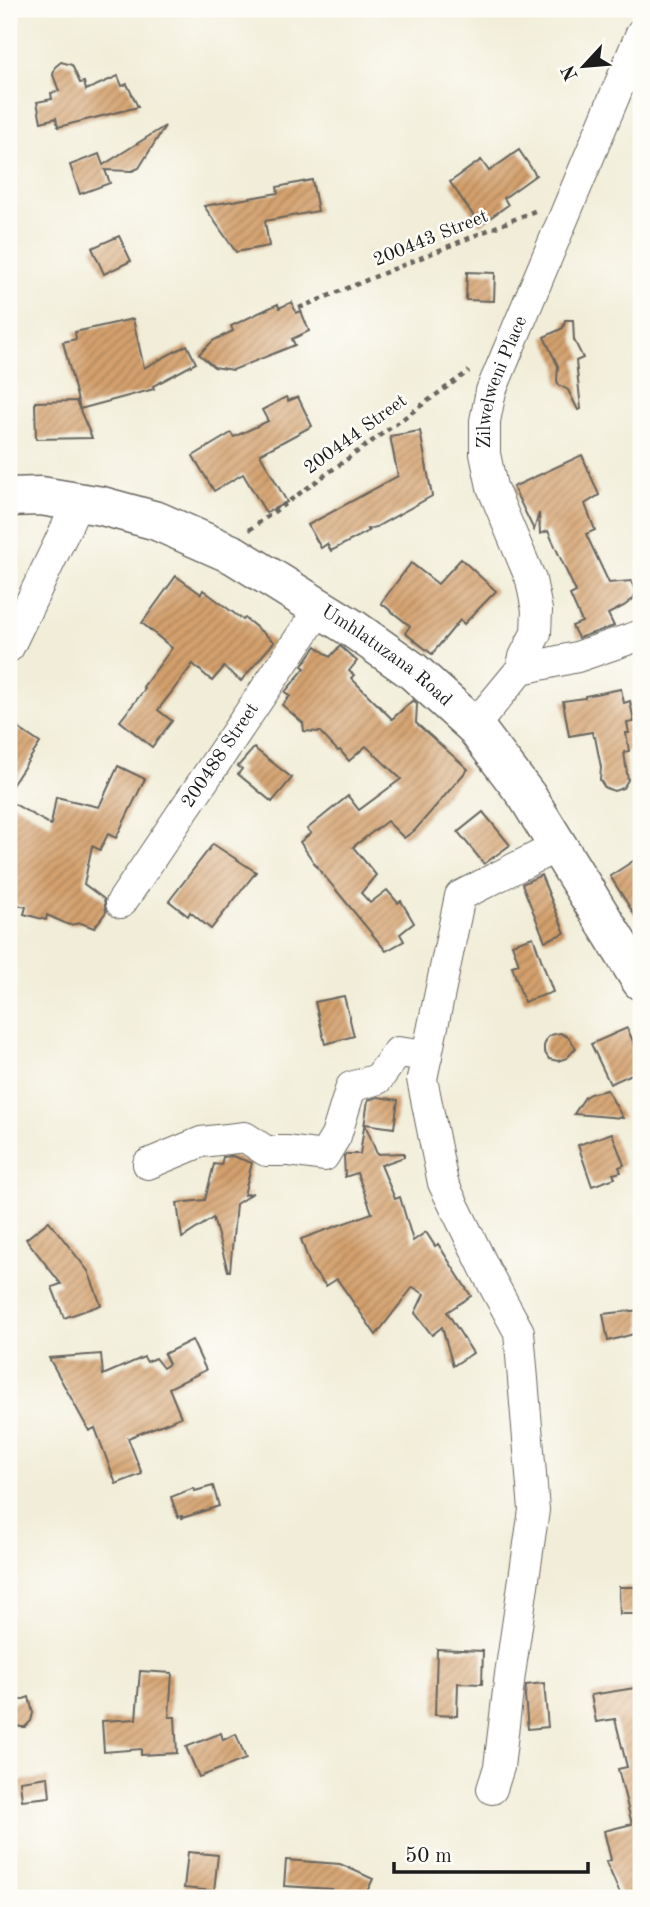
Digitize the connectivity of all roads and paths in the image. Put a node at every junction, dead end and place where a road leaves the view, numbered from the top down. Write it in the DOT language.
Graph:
graph roads {
  1 [pos="641,33"];
  2 [pos="573,195"];
  3 [pos="299,308"];
  4 [pos="509,347"];
  5 [pos="9,497"];
  6 [pos="78,503"];
  7 [pos="222,550"];
  8 [pos="320,608"];
  9 [pos="641,635"];
  10 [pos="9,647"];
  11 [pos="521,668"];
  12 [pos="474,726"];
  13 [pos="558,846"];
  14 [pos="121,903"];
  15 [pos="641,981"];
  16 [pos="427,1056"];
  17 [pos="148,1164"];
  18 [pos="492,1789"];
  1 -- 2 [label="street, Zilwelweni Place"];
  2 -- 3 [label="path, 200443 Street"];
  2 -- 4 [label="street, Zilwelweni Place"];
  4 -- 7 [label="path, 200444 Street"];
  4 -- 11 [label="street, Zilwelweni Place"];
  5 -- 6 [label="street, Umhlatuzana Road"];
  6 -- 7 [label="street, Umhlatuzana Road"];
  6 -- 10 [label="street"];
  7 -- 8 [label="street, Umhlatuzana Road"];
  8 -- 12 [label="street, Umhlatuzana Road"];
  8 -- 14 [label="street, 200488 Street"];
  9 -- 11 [label="street"];
  11 -- 12 [label="street, Zilwelweni Place"];
  12 -- 13 [label="street, Umhlatuzana Road"];
  13 -- 15 [label="street, Umhlatuzana Road"];
  13 -- 16 [label="street"];
  16 -- 17 [label="street"];
  16 -- 18 [label="street"];
}
